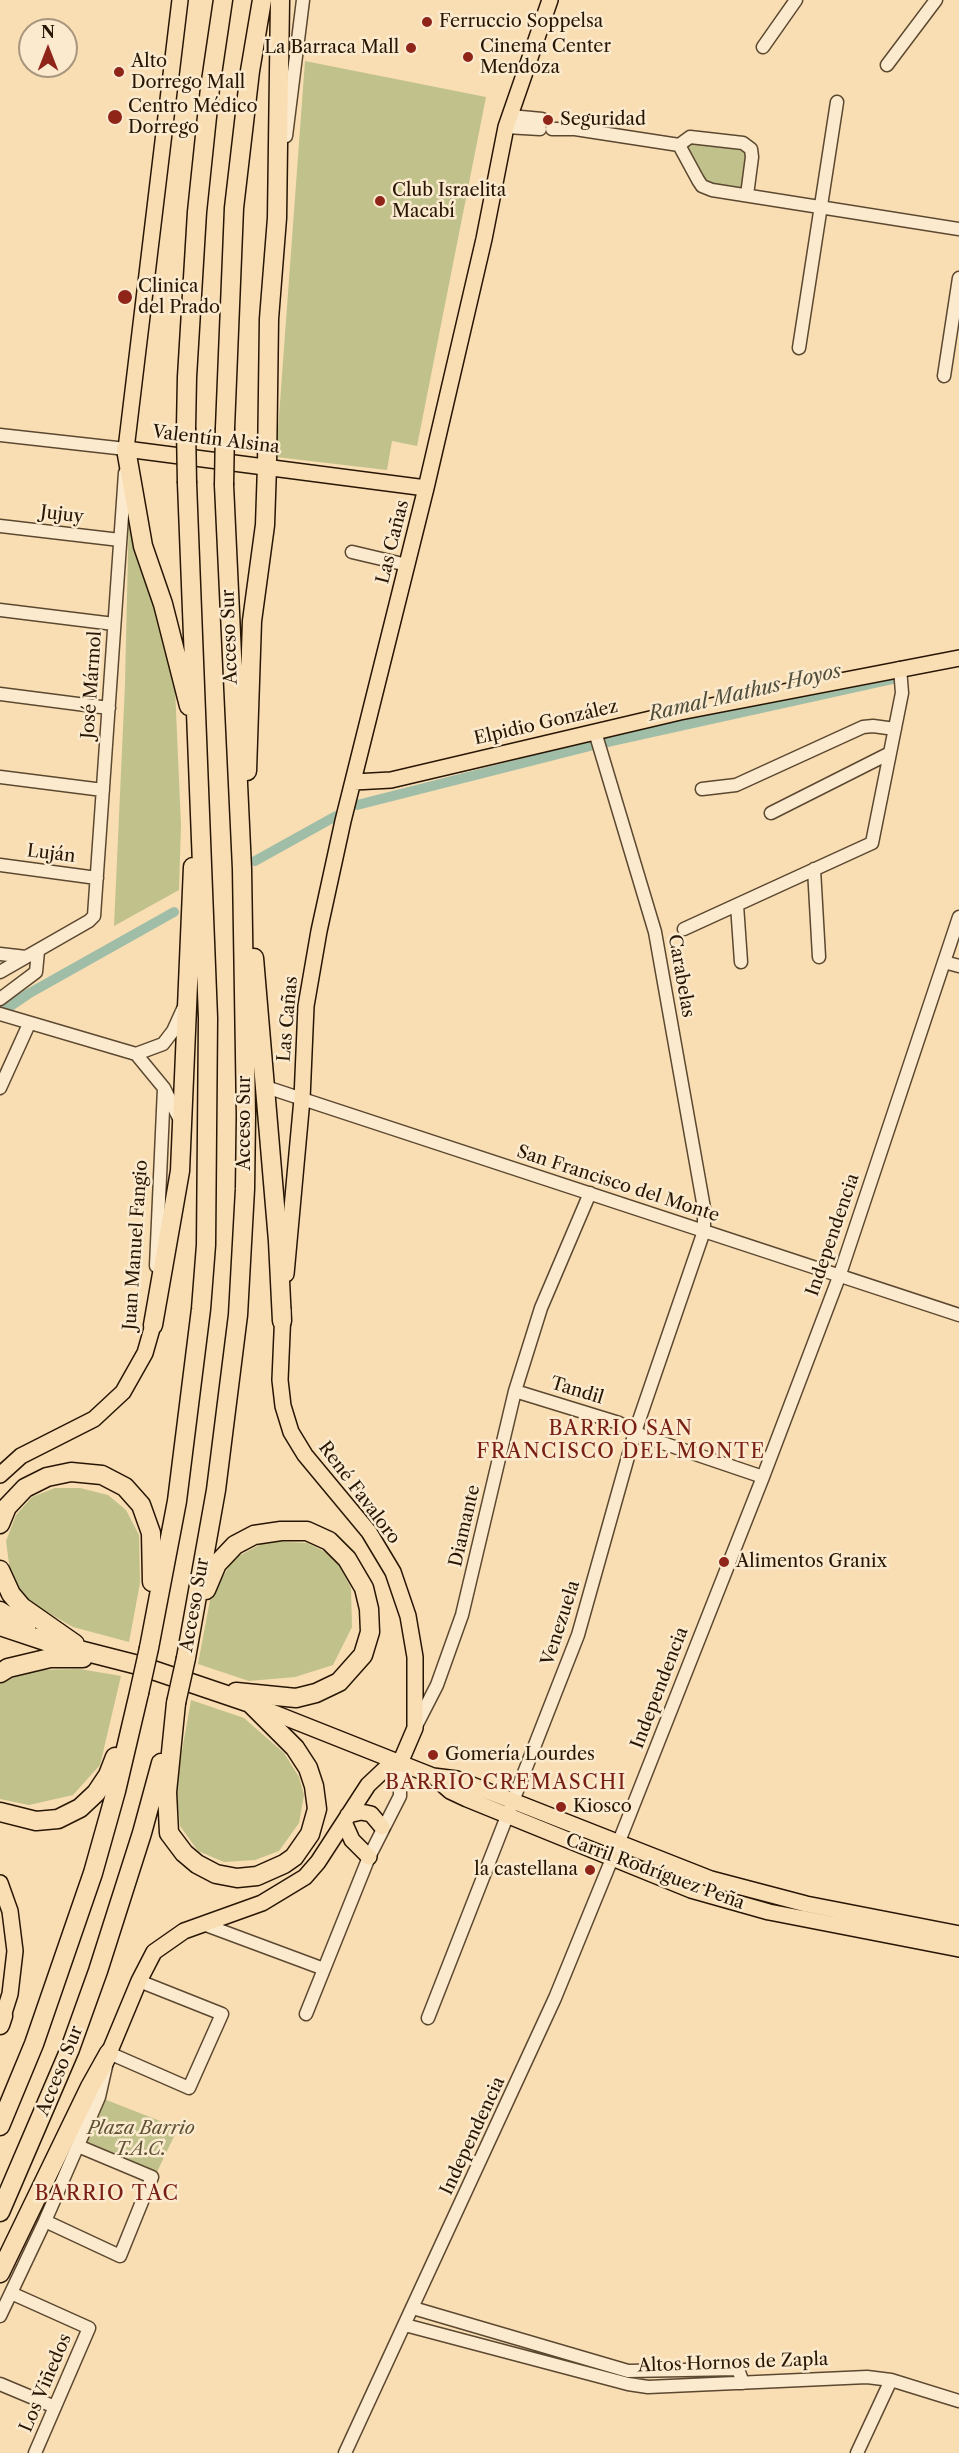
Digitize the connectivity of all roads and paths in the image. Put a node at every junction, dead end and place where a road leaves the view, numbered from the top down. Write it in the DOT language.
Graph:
graph roads {
  1 [pos="180,0"];
  2 [pos="223,0"];
  3 [pos="262,0"];
  4 [pos="280,0"];
  5 [pos="303,0"];
  6 [pos="550,0"];
  7 [pos="796,0"];
  8 [pos="936,0"];
  9 [pos="763,47"];
  10 [pos="887,65"];
  11 [pos="837,102"];
  12 [pos="508,121"];
  13 [pos="679,145"];
  14 [pos="747,195"];
  15 [pos="820,206"];
  16 [pos="277,218"];
  17 [pos="959,229"];
  18 [pos="959,278"];
  19 [pos="799,348"];
  20 [pos="944,376"];
  21 [pos="0,435"];
  22 [pos="126,449"];
  23 [pos="267,466"];
  24 [pos="426,488"];
  25 [pos="0,526"];
  26 [pos="120,540"];
  27 [pos="352,552"];
  28 [pos="407,565"];
  29 [pos="0,610"];
  30 [pos="114,624"];
  31 [pos="959,658"];
  32 [pos="900,668"];
  33 [pos="0,694"];
  34 [pos="109,708"];
  35 [pos="895,729"];
  36 [pos="595,732"];
  37 [pos="890,753"];
  38 [pos="200,761"];
  39 [pos="0,777"];
  40 [pos="354,782"];
  41 [pos="702,789"];
  42 [pos="103,790"];
  43 [pos="199,790"];
  44 [pos="771,813"];
  45 [pos="0,865"];
  46 [pos="241,866"];
  47 [pos="814,869"];
  48 [pos="97,878"];
  49 [pos="737,905"];
  50 [pos="959,916"];
  51 [pos="684,929"];
  52 [pos="38,951"];
  53 [pos="0,954"];
  54 [pos="26,957"];
  55 [pos="819,957"];
  56 [pos="741,962"];
  57 [pos="944,962"];
  58 [pos="959,966"];
  59 [pos="0,972"];
  60 [pos="187,992"];
  61 [pos="0,999"];
  62 [pos="0,1014"];
  63 [pos="29,1024"];
  64 [pos="136,1054"];
  65 [pos="266,1087"];
  66 [pos="0,1088"];
  67 [pos="164,1088"];
  68 [pos="302,1099"];
  69 [pos="183,1127"];
  70 [pos="590,1193"];
  71 [pos="704,1232"];
  72 [pos="838,1277"];
  73 [pos="959,1315"];
  74 [pos="282,1321"];
  75 [pos="153,1325"];
  76 [pos="515,1391"];
  77 [pos="634,1432"];
  78 [pos="0,1475"];
  79 [pos="763,1477"];
  80 [pos="0,1524"];
  81 [pos="0,1570"];
  82 [pos="0,1611"];
  83 [pos="0,1626"];
  84 [pos="0,1640"];
  85 [pos="48,1642"];
  86 [pos="149,1648"];
  87 [pos="83,1651"];
  88 [pos="186,1658"];
  89 [pos="116,1659"];
  90 [pos="0,1673"];
  91 [pos="210,1688"];
  92 [pos="139,1693"];
  93 [pos="176,1703"];
  94 [pos="250,1703"];
  95 [pos="414,1728"];
  96 [pos="400,1763"];
  97 [pos="433,1776"];
  98 [pos="513,1802"];
  99 [pos="0,1812"];
  100 [pos="507,1816"];
  101 [pos="346,1819"];
  102 [pos="382,1827"];
  103 [pos="615,1852"];
  104 [pos="369,1857"];
  105 [pos="0,1883"];
  106 [pos="203,1924"];
  107 [pos="959,1934"];
  108 [pos="959,1949"];
  109 [pos="324,1969"];
  110 [pos="139,1981"];
  111 [pos="306,2014"];
  112 [pos="428,2018"];
  113 [pos="1,2021"];
  114 [pos="109,2053"];
  115 [pos="0,2126"];
  116 [pos="78,2146"];
  117 [pos="0,2212"];
  118 [pos="45,2221"];
  119 [pos="0,2273"];
  120 [pos="10,2293"];
  121 [pos="413,2308"];
  122 [pos="0,2316"];
  123 [pos="405,2325"];
  124 [pos="891,2380"];
  125 [pos="743,2383"];
  126 [pos="0,2384"];
  127 [pos="959,2401"];
  128 [pos="55,2408"];
  129 [pos="35,2453"];
  130 [pos="345,2453"];
  131 [pos="857,2453"];
  1 -- 22 [label="main road"];
  2 -- 38 [label="highway, Acceso Sur, bridge"];
  3 -- 46 [label="highway, Acceso Sur, bridge"];
  4 -- 16 [label="highway"];
  5 -- 16 [label="street"];
  6 -- 12 [label="main road, Las Cañas"];
  7 -- 9 [label="street"];
  8 -- 10 [label="street"];
  11 -- 15 [label="street"];
  12 -- 13 [label="street"];
  12 -- 24 [label="main road, Las Cañas"];
  13 -- 14 [label="street"];
  13 -- 14 [label="street"];
  14 -- 15 [label="street"];
  15 -- 17 [label="street"];
  15 -- 19 [label="street"];
  16 -- 23 [label="highway"];
  18 -- 20 [label="street"];
  21 -- 22 [label="street, Valentín Alsina"];
  22 -- 23 [label="main road, Valentín Alsina"];
  22 -- 26 [label="street, José Mármol"];
  22 -- 38 [label="highway"];
  23 -- 24 [label="main road, Valentín Alsina"];
  23 -- 46 [label="highway"];
  24 -- 28 [label="main road, Las Cañas"];
  25 -- 26 [label="street, Jujuy"];
  26 -- 30 [label="street, José Mármol"];
  27 -- 28 [label="street"];
  28 -- 40 [label="main road, Las Cañas"];
  29 -- 30 [label="street"];
  30 -- 34 [label="street, José Mármol"];
  31 -- 32 [label="main road, Elpidio González"];
  32 -- 35 [label="street"];
  32 -- 36 [label="main road, Elpidio González"];
  33 -- 34 [label="street"];
  34 -- 42 [label="street, José Mármol"];
  35 -- 37 [label="street"];
  35 -- 41 [label="street"];
  36 -- 40 [label="main road, Elpidio González"];
  36 -- 71 [label="street, Carabelas"];
  37 -- 44 [label="street"];
  37 -- 47 [label="street"];
  38 -- 43 [label="highway, Acceso Sur"];
  39 -- 42 [label="street"];
  40 -- 68 [label="main road, Las Cañas"];
  42 -- 48 [label="street, José Mármol"];
  43 -- 60 [label="highway"];
  43 -- 86 [label="highway, Acceso Sur"];
  45 -- 48 [label="street, Luján"];
  46 -- 65 [label="highway"];
  46 -- 88 [label="highway, Acceso Sur"];
  47 -- 49 [label="street"];
  47 -- 55 [label="street"];
  48 -- 52 [label="street, José Mármol"];
  49 -- 51 [label="street"];
  49 -- 56 [label="street"];
  50 -- 57 [label="street, Independencia"];
  52 -- 54 [label="street"];
  52 -- 61 [label="street"];
  53 -- 54 [label="street"];
  54 -- 59 [label="street"];
  57 -- 58 [label="street"];
  57 -- 72 [label="street, Independencia"];
  60 -- 64 [label="street"];
  60 -- 69 [label="highway"];
  62 -- 63 [label="street"];
  63 -- 64 [label="street"];
  63 -- 66 [label="street"];
  64 -- 67 [label="street"];
  65 -- 68 [label="street, San Francisco del Monte"];
  65 -- 74 [label="highway"];
  67 -- 69 [label="street"];
  67 -- 75 [label="street, Juan Manuel Fangio"];
  68 -- 70 [label="street, San Francisco del Monte"];
  68 -- 74 [label="main road, René Favaloro"];
  69 -- 75 [label="highway"];
  70 -- 71 [label="street, San Francisco del Monte"];
  70 -- 76 [label="street, Diamante"];
  71 -- 72 [label="street, San Francisco del Monte"];
  71 -- 77 [label="street, Venezuela"];
  72 -- 73 [label="street, San Francisco del Monte"];
  72 -- 79 [label="street, Independencia"];
  74 -- 95 [label="main road, René Favaloro"];
  75 -- 78 [label="main road, Juan Manuel Fangio"];
  76 -- 77 [label="street, Tandil"];
  76 -- 95 [label="street, Diamante"];
  77 -- 79 [label="street, Tandil"];
  77 -- 98 [label="street, Venezuela"];
  79 -- 103 [label="street, Independencia"];
  80 -- 86 [label="highway"];
  81 -- 87 [label="highway"];
  82 -- 85 [label="highway"];
  83 -- 85 [label="highway"];
  84 -- 85 [label="highway"];
  85 -- 87 [label="highway"];
  86 -- 92 [label="highway, Acceso Sur, bridge"];
  87 -- 89 [label="highway"];
  88 -- 91 [label="highway"];
  88 -- 93 [label="highway, Acceso Sur, bridge"];
  89 -- 90 [label="highway"];
  89 -- 91 [label="highway, Carril Rodríguez Peña"];
  91 -- 94 [label="highway, Carril Rodríguez Peña"];
  92 -- 99 [label="highway"];
  92 -- 115 [label="highway, Acceso Sur"];
  93 -- 94 [label="highway"];
  93 -- 117 [label="highway, Acceso Sur"];
  94 -- 96 [label="main road, Carril Rodríguez Peña"];
  95 -- 96 [label="main road, René Favaloro"];
  96 -- 97 [label="main road, Carril Rodríguez Peña"];
  96 -- 101 [label="main road"];
  96 -- 102 [label="street"];
  97 -- 98 [label="main road, Carril Rodríguez Peña"];
  97 -- 100 [label="main road, Carril Rodríguez Peña"];
  98 -- 100 [label="street, Venezuela"];
  98 -- 103 [label="main road, Carril Rodríguez Peña"];
  100 -- 103 [label="main road, Carril Rodríguez Peña"];
  100 -- 112 [label="street, Venezuela"];
  101 -- 102 [label="main road"];
  101 -- 104 [label="main road"];
  101 -- 106 [label="main road"];
  102 -- 104 [label="street"];
  103 -- 107 [label="main road, Carril Rodríguez Peña"];
  103 -- 108 [label="main road, Carril Rodríguez Peña"];
  103 -- 121 [label="street, Independencia"];
  104 -- 109 [label="street"];
  105 -- 113 [label="main road"];
  106 -- 109 [label="street"];
  106 -- 110 [label="main road"];
  109 -- 111 [label="street"];
  110 -- 114 [label="main road"];
  110 -- 114 [label="street"];
  114 -- 116 [label="street"];
  114 -- 119 [label="highway"];
  116 -- 118 [label="street"];
  116 -- 118 [label="street"];
  118 -- 120 [label="street"];
  120 -- 122 [label="street"];
  120 -- 128 [label="street, Los Viñedos"];
  121 -- 123 [label="street, Independencia"];
  121 -- 125 [label="street"];
  123 -- 125 [label="street, Altos Hornos de Zapla"];
  123 -- 130 [label="street, Independencia"];
  124 -- 125 [label="street, Altos Hornos de Zapla"];
  124 -- 127 [label="street, Altos Hornos de Zapla"];
  124 -- 131 [label="street"];
  126 -- 128 [label="street"];
  128 -- 129 [label="street, Los Viñedos"];
}
